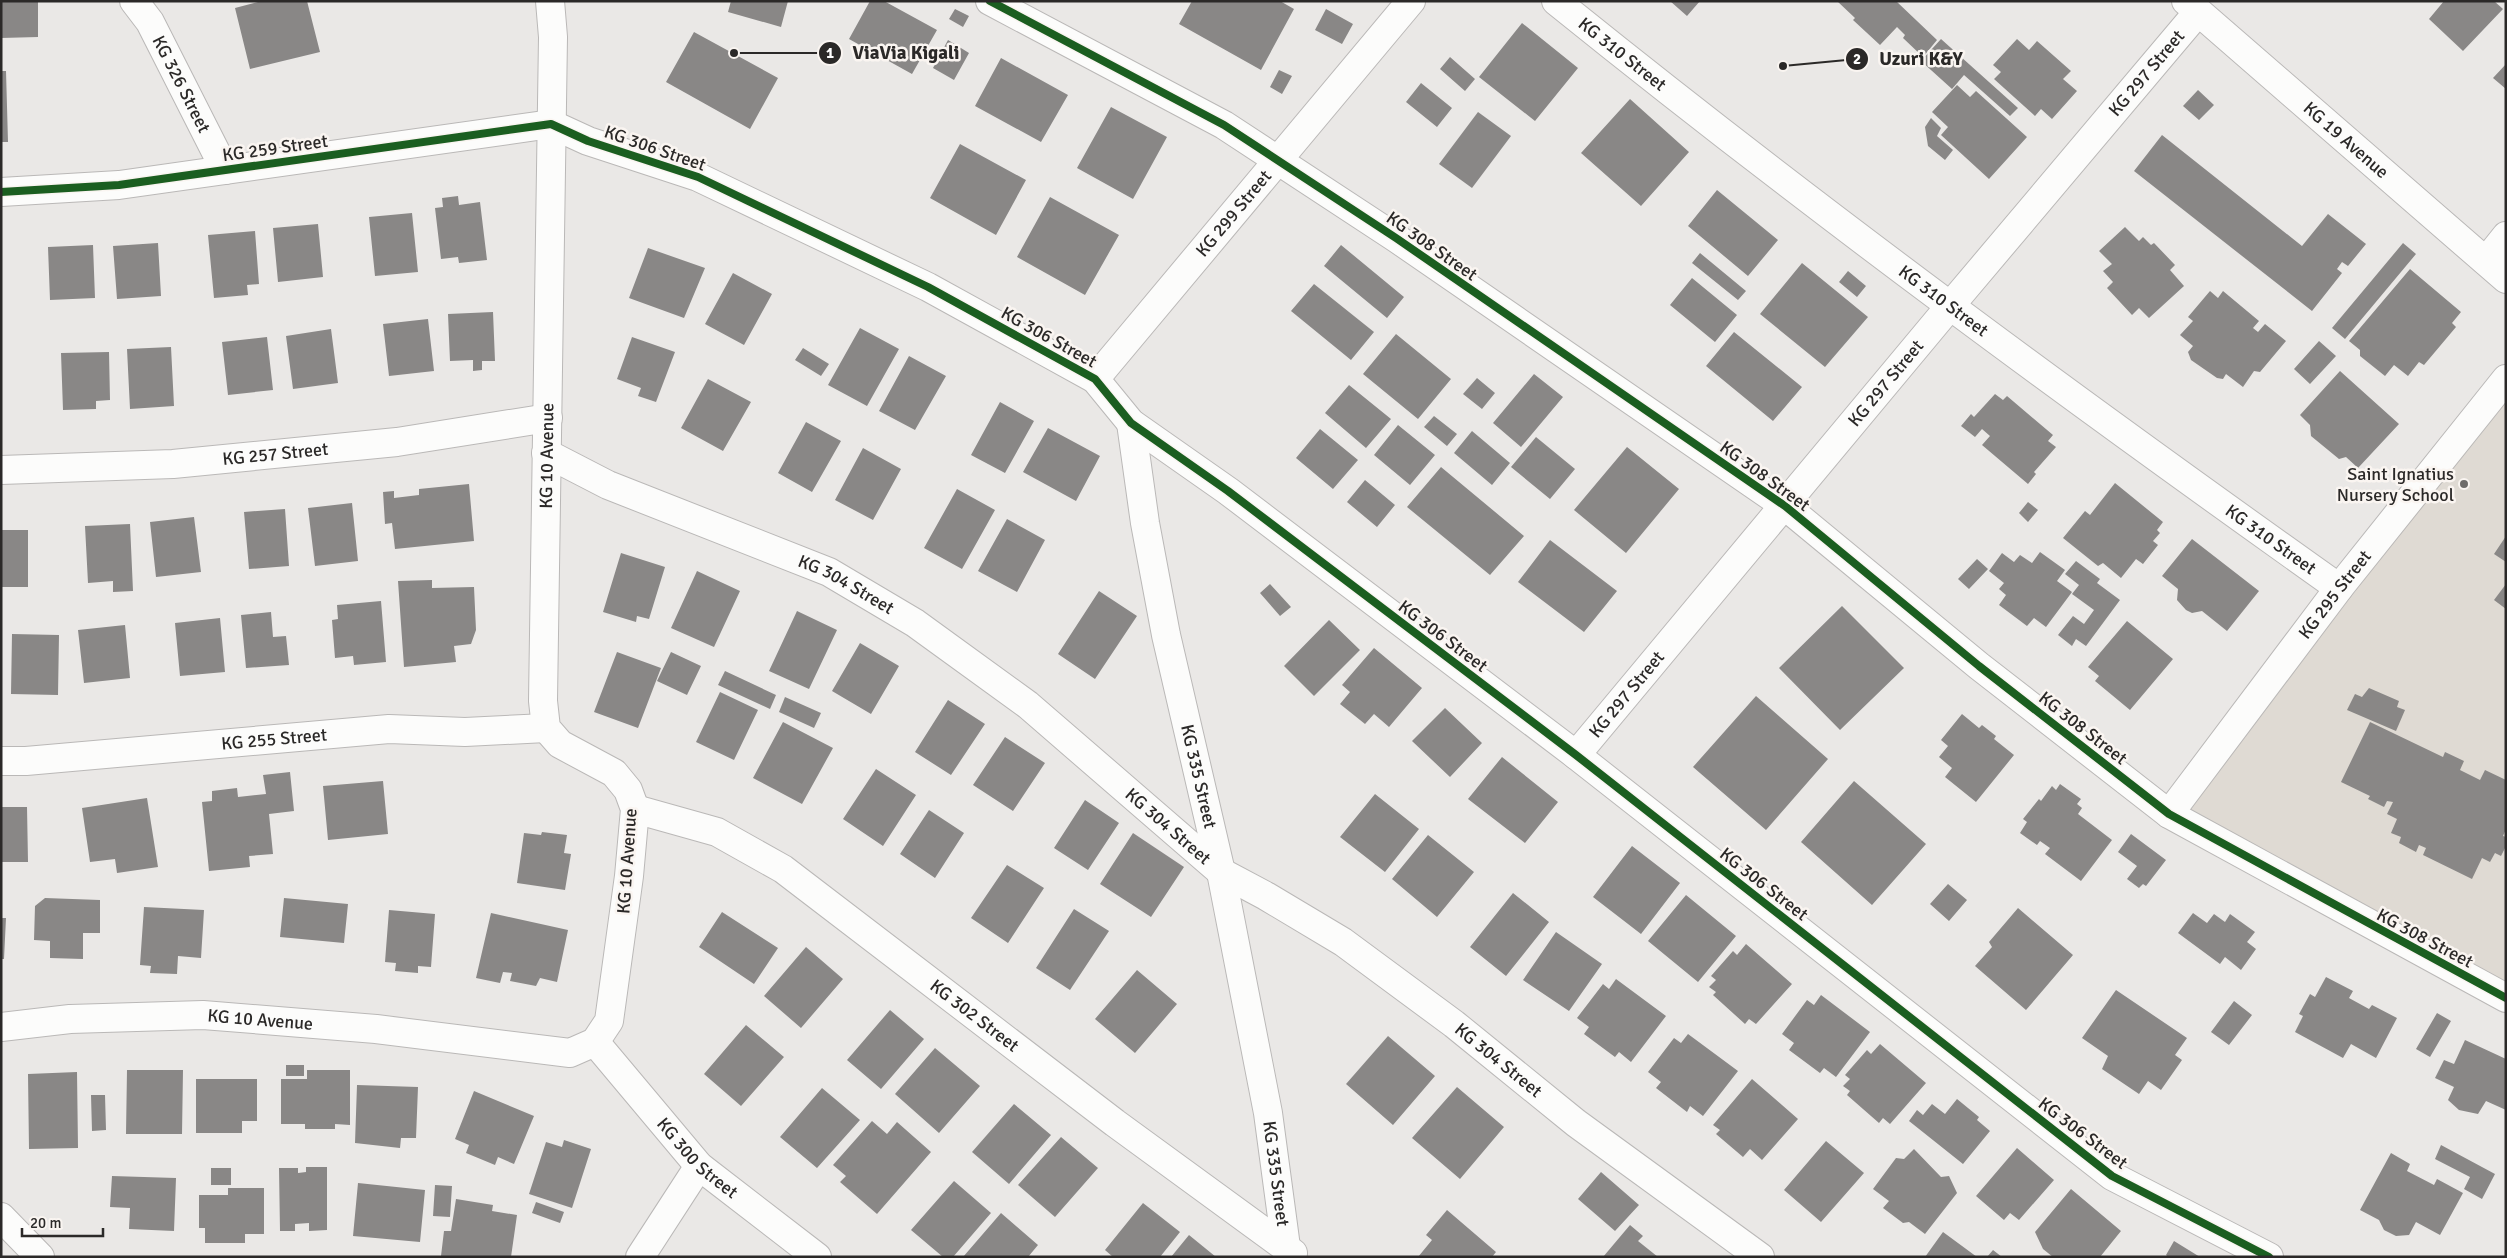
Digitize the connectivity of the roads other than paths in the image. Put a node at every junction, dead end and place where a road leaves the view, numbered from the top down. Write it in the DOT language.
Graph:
graph roads {
  1 [pos="134,1"];
  2 [pos="550,1"];
  3 [pos="990,1"];
  4 [pos="1411,1"];
  5 [pos="1556,1"];
  6 [pos="2192,7"];
  7 [pos="551,124"];
  8 [pos="1278,160"];
  9 [pos="225,170"];
  10 [pos="1,192"];
  11 [pos="2506,236"];
  12 [pos="2496,270"];
  13 [pos="1950,306"];
  14 [pos="2506,379"];
  15 [pos="1095,380"];
  16 [pos="548,418"];
  17 [pos="1131,423"];
  18 [pos="546,453"];
  19 [pos="1,470"];
  20 [pos="1785,506"];
  21 [pos="2339,588"];
  22 [pos="546,728"];
  23 [pos="1576,755"];
  24 [pos="1,761"];
  25 [pos="635,809"];
  26 [pos="2169,814"];
  27 [pos="1221,872"];
  28 [pos="2506,998"];
  29 [pos="1,1027"];
  30 [pos="595,1042"];
  31 [pos="699,1166"];
  32 [pos="1,1217"];
  33 [pos="1292,1252"];
  34 [pos="40,1257"];
  35 [pos="640,1257"];
  36 [pos="817,1257"];
  37 [pos="1760,1257"];
  38 [pos="2269,1257"];
  1 -- 9 [label="street, KG 326 Street"];
  2 -- 7 [label="street, KG 10 Avenue"];
  3 -- 8 [label="street, KG 308 Street"];
  4 -- 8 [label="street, KG 299 Street"];
  5 -- 13 [label="street, KG 310 Street"];
  6 -- 12 [label="street, KG 19 Avenue"];
  6 -- 13 [label="street, KG 297 Street"];
  7 -- 9 [label="street, KG 259 Street"];
  7 -- 15 [label="street, KG 306 Street"];
  7 -- 16 [label="street, KG 10 Avenue"];
  8 -- 15 [label="street, KG 299 Street"];
  8 -- 20 [label="street, KG 308 Street"];
  9 -- 10 [label="street, KG 259 Street"];
  11 -- 12 [label="street"];
  13 -- 20 [label="street, KG 297 Street"];
  13 -- 21 [label="street, KG 310 Street"];
  14 -- 21 [label="street, KG 295 Street"];
  15 -- 17 [label="street, KG 306 Street"];
  16 -- 18 [label="street, KG 10 Avenue"];
  16 -- 19 [label="street, KG 257 Street"];
  17 -- 23 [label="street, KG 306 Street"];
  17 -- 27 [label="street, KG 335 Street"];
  18 -- 22 [label="street, KG 10 Avenue"];
  18 -- 27 [label="street, KG 304 Street"];
  20 -- 23 [label="street, KG 297 Street"];
  20 -- 26 [label="street, KG 308 Street"];
  21 -- 26 [label="street, KG 295 Street"];
  22 -- 24 [label="street, KG 255 Street"];
  22 -- 25 [label="street, KG 10 Avenue"];
  23 -- 38 [label="street, KG 306 Street"];
  25 -- 30 [label="street, KG 10 Avenue"];
  25 -- 33 [label="street, KG 302 Street"];
  26 -- 28 [label="street, KG 308 Street"];
  27 -- 33 [label="street, KG 335 Street"];
  27 -- 37 [label="street, KG 304 Street"];
  29 -- 30 [label="street, KG 10 Avenue"];
  30 -- 31 [label="street, KG 300 Street"];
  31 -- 35 [label="street"];
  31 -- 36 [label="street, KG 300 Street"];
  32 -- 34 [label="street"];
}
